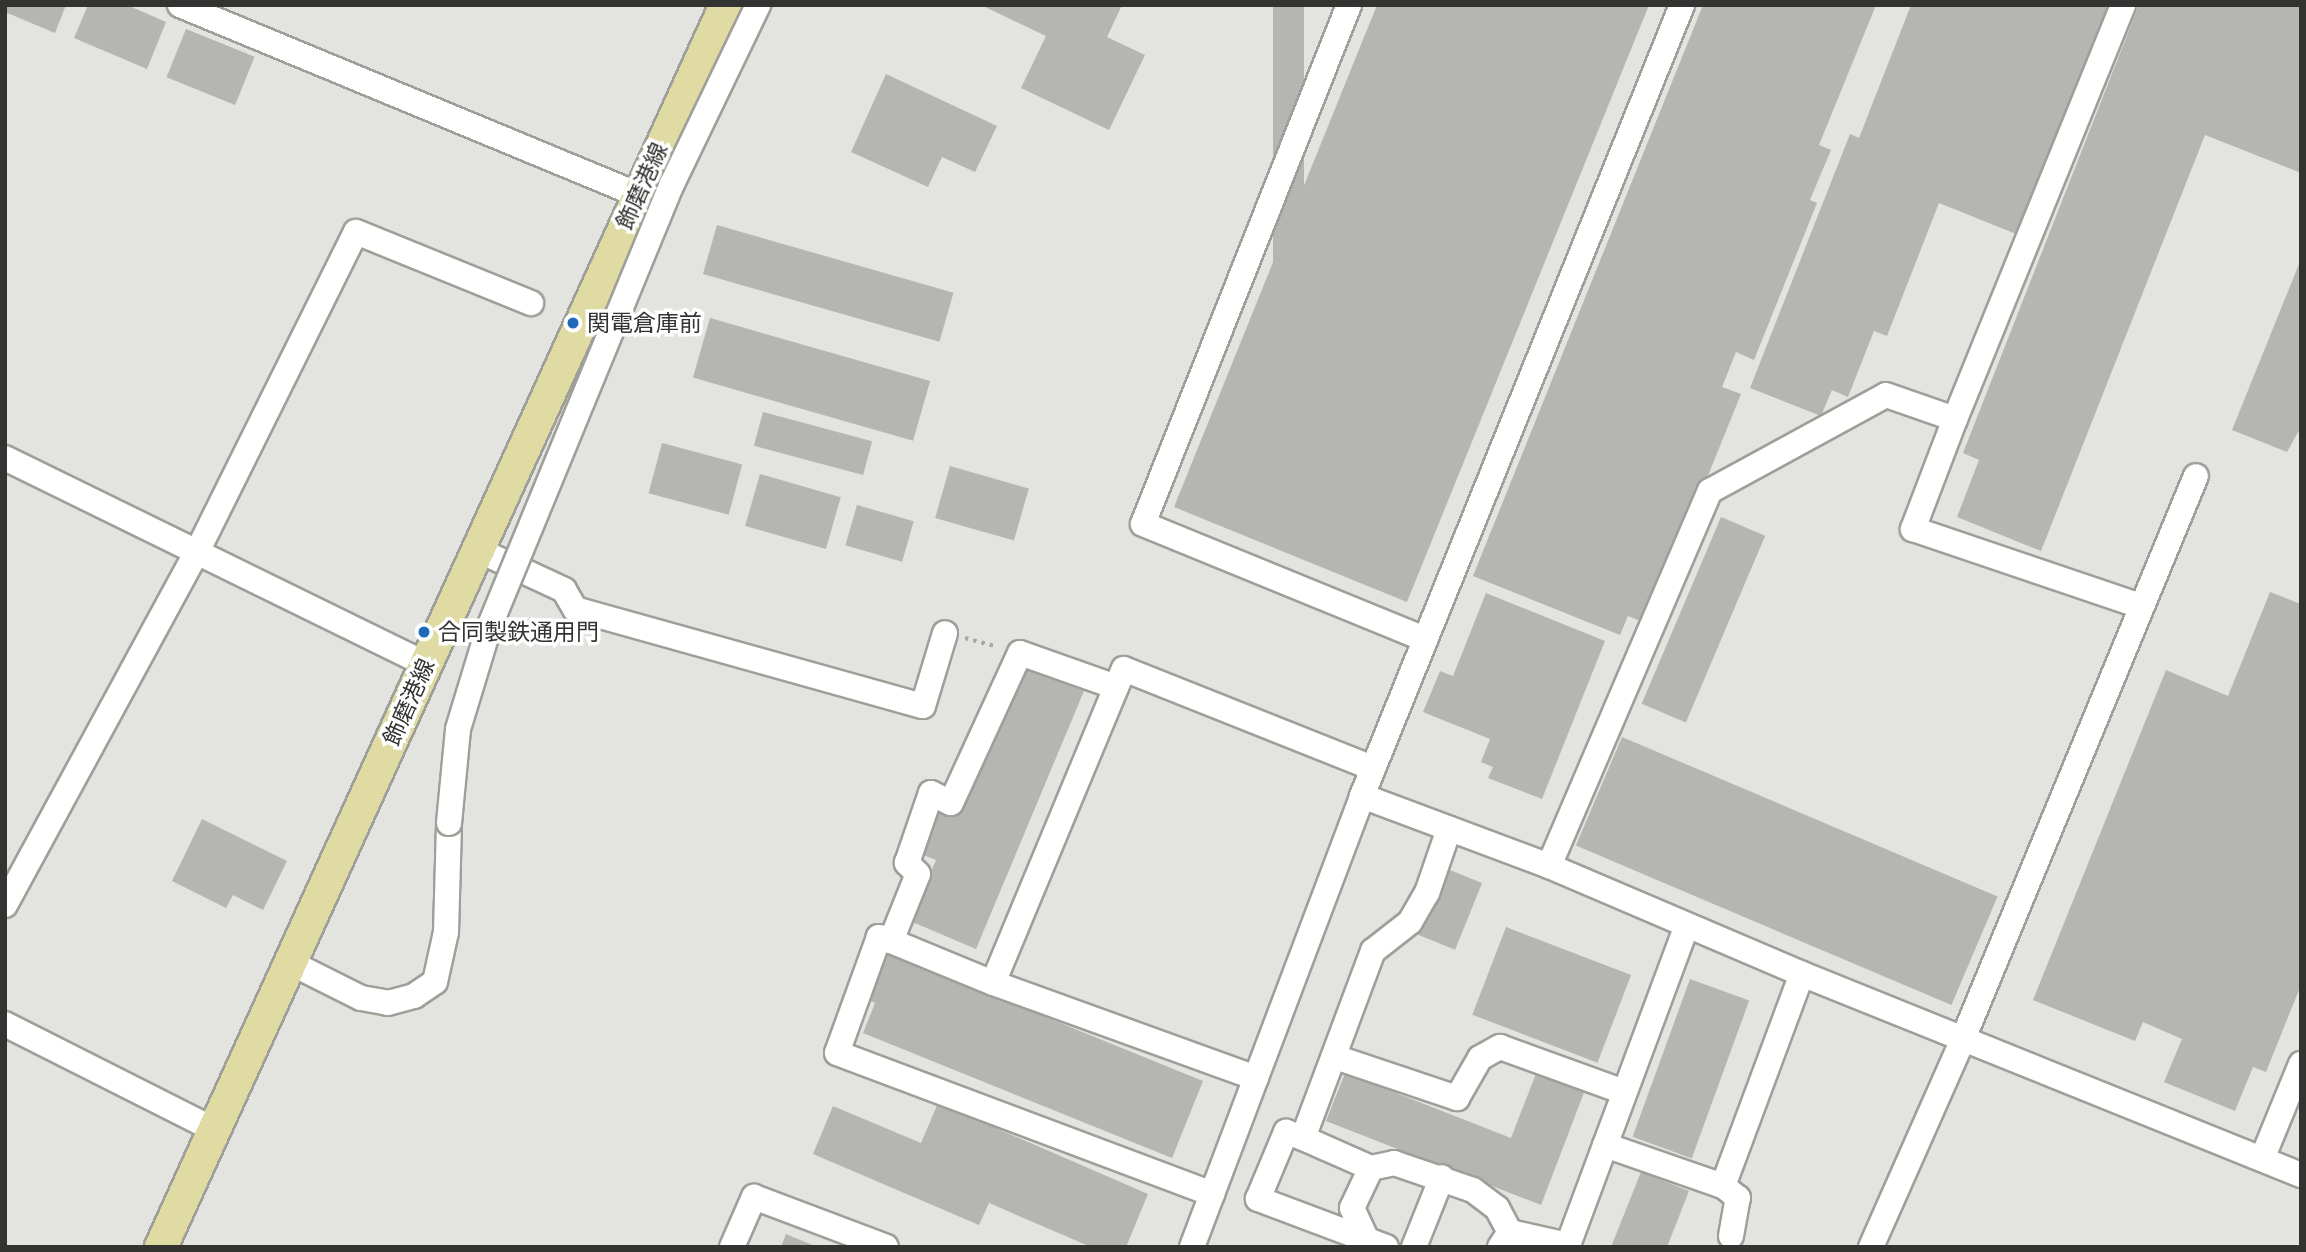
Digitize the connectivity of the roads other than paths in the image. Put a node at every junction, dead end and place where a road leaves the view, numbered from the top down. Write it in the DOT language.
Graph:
graph roads {
  1 [pos="180,5"];
  2 [pos="726,5"];
  3 [pos="758,5"];
  4 [pos="1349,5"];
  5 [pos="1682,5"];
  6 [pos="2123,5"];
  7 [pos="638,195"];
  8 [pos="531,303"];
  9 [pos="1955,419"];
  10 [pos="5,458"];
  11 [pos="2196,476"];
  12 [pos="478,550"];
  13 [pos="197,552"];
  14 [pos="2141,606"];
  15 [pos="949,634"];
  16 [pos="1426,639"];
  17 [pos="426,664"];
  18 [pos="1116,687"];
  19 [pos="1373,768"];
  20 [pos="1362,796"];
  21 [pos="1449,829"];
  22 [pos="1549,866"];
  23 [pos="5,905"];
  24 [pos="1687,925"];
  25 [pos="891,941"];
  26 [pos="293,964"];
  27 [pos="1802,974"];
  28 [pos="993,983"];
  29 [pos="5,1024"];
  30 [pos="1963,1039"];
  31 [pos="1335,1057"];
  32 [pos="2301,1064"];
  33 [pos="1256,1078"];
  34 [pos="1624,1092"];
  35 [pos="215,1130"];
  36 [pos="1303,1138"];
  37 [pos="1605,1145"];
  38 [pos="2262,1159"];
  39 [pos="1371,1168"];
  40 [pos="2301,1175"];
  41 [pos="1443,1177"];
  42 [pos="1723,1186"];
  43 [pos="1212,1194"];
  44 [pos="1731,1236"];
  45 [pos="1505,1239"];
  46 [pos="1376,1242"];
  47 [pos="161,1247"];
  48 [pos="732,1247"];
  49 [pos="886,1247"];
  50 [pos="1192,1247"];
  51 [pos="1414,1247"];
  52 [pos="1871,1247"];
  1 -- 7 [label="street"];
  2 -- 7 [label="main road, 飾磨港線"];
  3 -- 26 [label="street, bridge"];
  4 -- 16 [label="street"];
  5 -- 16 [label="street"];
  6 -- 9 [label="street"];
  7 -- 12 [label="main road, 飾磨港線"];
  8 -- 13 [label="street"];
  9 -- 14 [label="street"];
  9 -- 22 [label="street"];
  10 -- 13 [label="street"];
  11 -- 14 [label="street"];
  12 -- 15 [label="street"];
  12 -- 17 [label="main road, 飾磨港線"];
  13 -- 17 [label="street"];
  13 -- 23 [label="street"];
  14 -- 30 [label="street"];
  16 -- 19 [label="street"];
  17 -- 26 [label="main road, 飾磨港線"];
  18 -- 19 [label="street"];
  18 -- 25 [label="street"];
  18 -- 28 [label="street"];
  19 -- 20 [label="street"];
  20 -- 21 [label="street"];
  20 -- 33 [label="street"];
  21 -- 22 [label="street"];
  21 -- 31 [label="street"];
  22 -- 24 [label="street"];
  24 -- 27 [label="street"];
  24 -- 34 [label="street"];
  25 -- 28 [label="street"];
  25 -- 43 [label="street"];
  26 -- 35 [label="main road, 飾磨港線"];
  27 -- 30 [label="street"];
  27 -- 42 [label="street"];
  28 -- 33 [label="street"];
  29 -- 35 [label="street"];
  30 -- 38 [label="street"];
  30 -- 52 [label="street"];
  31 -- 34 [label="street"];
  31 -- 36 [label="street"];
  32 -- 38 [label="street"];
  33 -- 43 [label="street"];
  34 -- 37 [label="street"];
  35 -- 47 [label="main road, 飾磨港線"];
  36 -- 39 [label="street"];
  36 -- 46 [label="street"];
  37 -- 42 [label="street"];
  37 -- 45 [label="street"];
  38 -- 40 [label="street"];
  39 -- 41 [label="street"];
  39 -- 46 [label="street"];
  41 -- 45 [label="street"];
  41 -- 51 [label="street"];
  42 -- 44 [label="street"];
  43 -- 50 [label="street"];
  48 -- 49 [label="street"];
}
